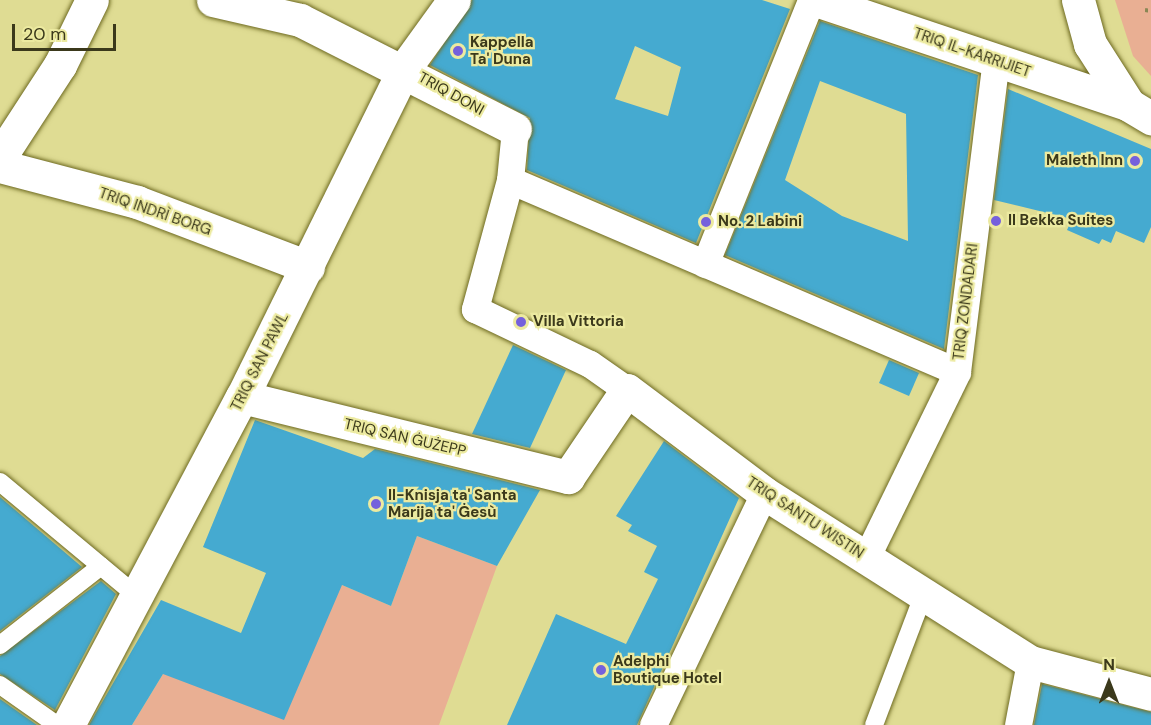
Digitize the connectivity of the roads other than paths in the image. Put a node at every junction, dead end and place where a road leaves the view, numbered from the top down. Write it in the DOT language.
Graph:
graph roads {
  1 [pos="92,0"];
  2 [pos="213,0"];
  3 [pos="454,0"];
  4 [pos="813,0"];
  5 [pos="1078,0"];
  6 [pos="996,62"];
  7 [pos="404,69"];
  8 [pos="1140,111"];
  9 [pos="515,129"];
  10 [pos="0,157"];
  11 [pos="0,166"];
  12 [pos="510,180"];
  13 [pos="705,264"];
  14 [pos="308,267"];
  15 [pos="475,309"];
  16 [pos="957,372"];
  17 [pos="627,390"];
  18 [pos="242,397"];
  19 [pos="0,482"];
  20 [pos="764,493"];
  21 [pos="866,558"];
  22 [pos="101,566"];
  23 [pos="925,591"];
  24 [pos="139,598"];
  25 [pos="0,645"];
  26 [pos="1030,662"];
  27 [pos="0,686"];
  28 [pos="1151,694"];
  29 [pos="57,725"];
  30 [pos="68,725"];
  31 [pos="653,725"];
  32 [pos="874,725"];
  33 [pos="1018,725"];
  1 -- 10 [label="street"];
  2 -- 7 [label="street, TRIQ DONI"];
  3 -- 7 [label="street, TRIQ SAN PAWL"];
  4 -- 6 [label="street, TRIQ IL-KARRIJIET"];
  4 -- 13 [label="street"];
  5 -- 8 [label="street"];
  6 -- 8 [label="street, TRIQ IL-KARRIJIET"];
  6 -- 16 [label="street, TRIQ ZONDADARI"];
  7 -- 9 [label="street, TRIQ DONI"];
  7 -- 14 [label="street, TRIQ SAN PAWL"];
  9 -- 12 [label="street, TRIQ DONI"];
  11 -- 14 [label="street, TRIQ INDRÌ BORG"];
  12 -- 13 [label="street"];
  12 -- 15 [label="street, TRIQ DONI"];
  13 -- 16 [label="street"];
  14 -- 18 [label="street, TRIQ SAN PAWL"];
  15 -- 17 [label="street, TRIQ SANTU WISTIN"];
  16 -- 21 [label="street, TRIQ ZONDADARI"];
  17 -- 18 [label="street, TRIQ SAN ĠUŻEPP"];
  17 -- 20 [label="street, TRIQ SANTU WISTIN"];
  18 -- 24 [label="street, TRIQ SAN PAWL"];
  19 -- 22 [label="lane"];
  20 -- 21 [label="street, TRIQ SANTU WISTIN"];
  20 -- 31 [label="street"];
  21 -- 23 [label="street, TRIQ SANTU WISTIN"];
  22 -- 24 [label="lane"];
  22 -- 25 [label="lane"];
  23 -- 26 [label="street, TRIQ SANTU WISTIN"];
  23 -- 32 [label="lane"];
  24 -- 30 [label="street, TRIQ SAN PAWL"];
  26 -- 28 [label="street, TRIQ SANTU WISTIN"];
  26 -- 33 [label="street"];
  27 -- 29 [label="lane"];
}
